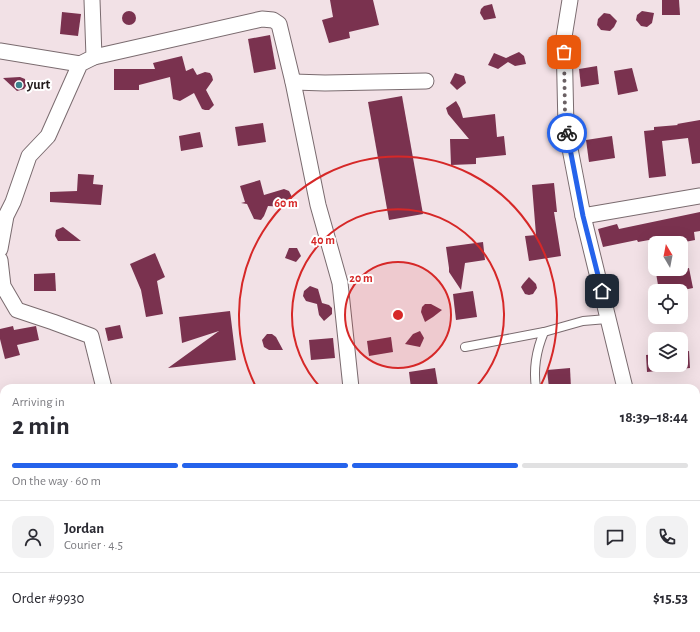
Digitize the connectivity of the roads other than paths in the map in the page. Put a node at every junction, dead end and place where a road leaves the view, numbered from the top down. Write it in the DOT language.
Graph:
graph roads {
  1 [pos="92,0"];
  2 [pos="570,0"];
  3 [pos="0,51"];
  4 [pos="94,57"];
  5 [pos="80,64"];
  6 [pos="426,81"];
  7 [pos="294,82"];
  8 [pos="700,196"];
  9 [pos="3,215"];
  10 [pos="583,216"];
  11 [pos="0,249"];
  12 [pos="0,260"];
  13 [pos="608,319"];
  14 [pos="544,332"];
  15 [pos="465,347"];
  16 [pos="103,384"];
  17 [pos="351,384"];
  18 [pos="536,384"];
  19 [pos="624,384"];
  1 -- 4 [label="street"];
  2 -- 10 [label="street"];
  3 -- 5 [label="street"];
  4 -- 5 [label="street"];
  4 -- 7 [label="street"];
  5 -- 9 [label="street"];
  6 -- 7 [label="street"];
  7 -- 17 [label="street"];
  8 -- 10 [label="street"];
  9 -- 11 [label="street"];
  10 -- 13 [label="street"];
  12 -- 16 [label="street"];
  13 -- 14 [label="lane"];
  13 -- 19 [label="street"];
  14 -- 15 [label="lane"];
  14 -- 18 [label="lane"];
}
